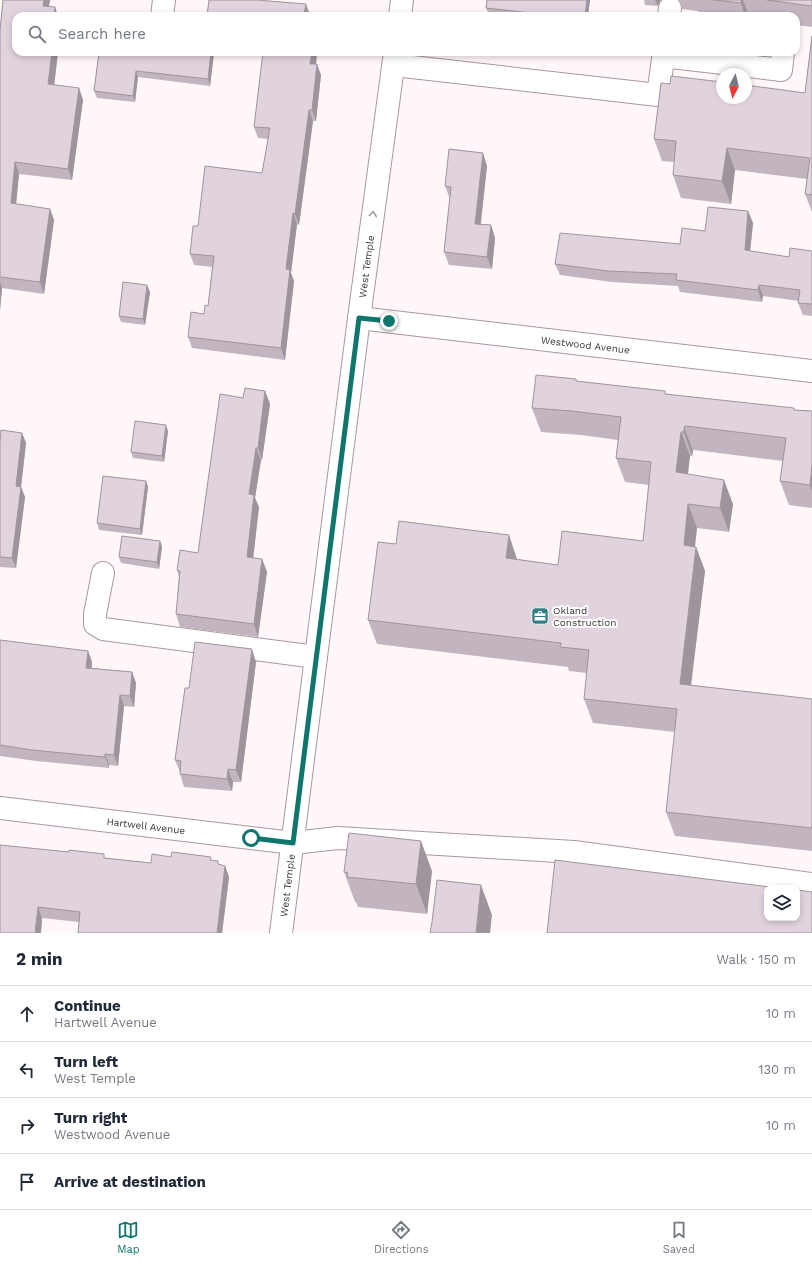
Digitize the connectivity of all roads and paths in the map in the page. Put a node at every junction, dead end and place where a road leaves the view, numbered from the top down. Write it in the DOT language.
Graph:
graph roads {
  1 [pos="164,0"];
  2 [pos="402,0"];
  3 [pos="162,12"];
  4 [pos="400,12"];
  5 [pos="663,56"];
  6 [pos="678,56"];
  7 [pos="783,56"];
  8 [pos="395,58"];
  9 [pos="359,318"];
  10 [pos="812,371"];
  11 [pos="103,573"];
  12 [pos="316,657"];
  13 [pos="0,808"];
  14 [pos="293,843"];
  15 [pos="812,884"];
  16 [pos="282,933"];
  1 -- 3 [label="street"];
  2 -- 4 [label="street"];
  5 -- 8 [label="street"];
  6 -- 7 [label="street"];
  9 -- 8 [label="street, West Temple, one-way"];
  9 -- 10 [label="street, Westwood Avenue"];
  9 -- 12 [label="street, West Temple"];
  11 -- 12 [label="street"];
  12 -- 14 [label="street, West Temple"];
  13 -- 14 [label="street, Hartwell Avenue"];
  14 -- 15 [label="street, Hartwell Avenue"];
  14 -- 16 [label="street, West Temple"];
}
